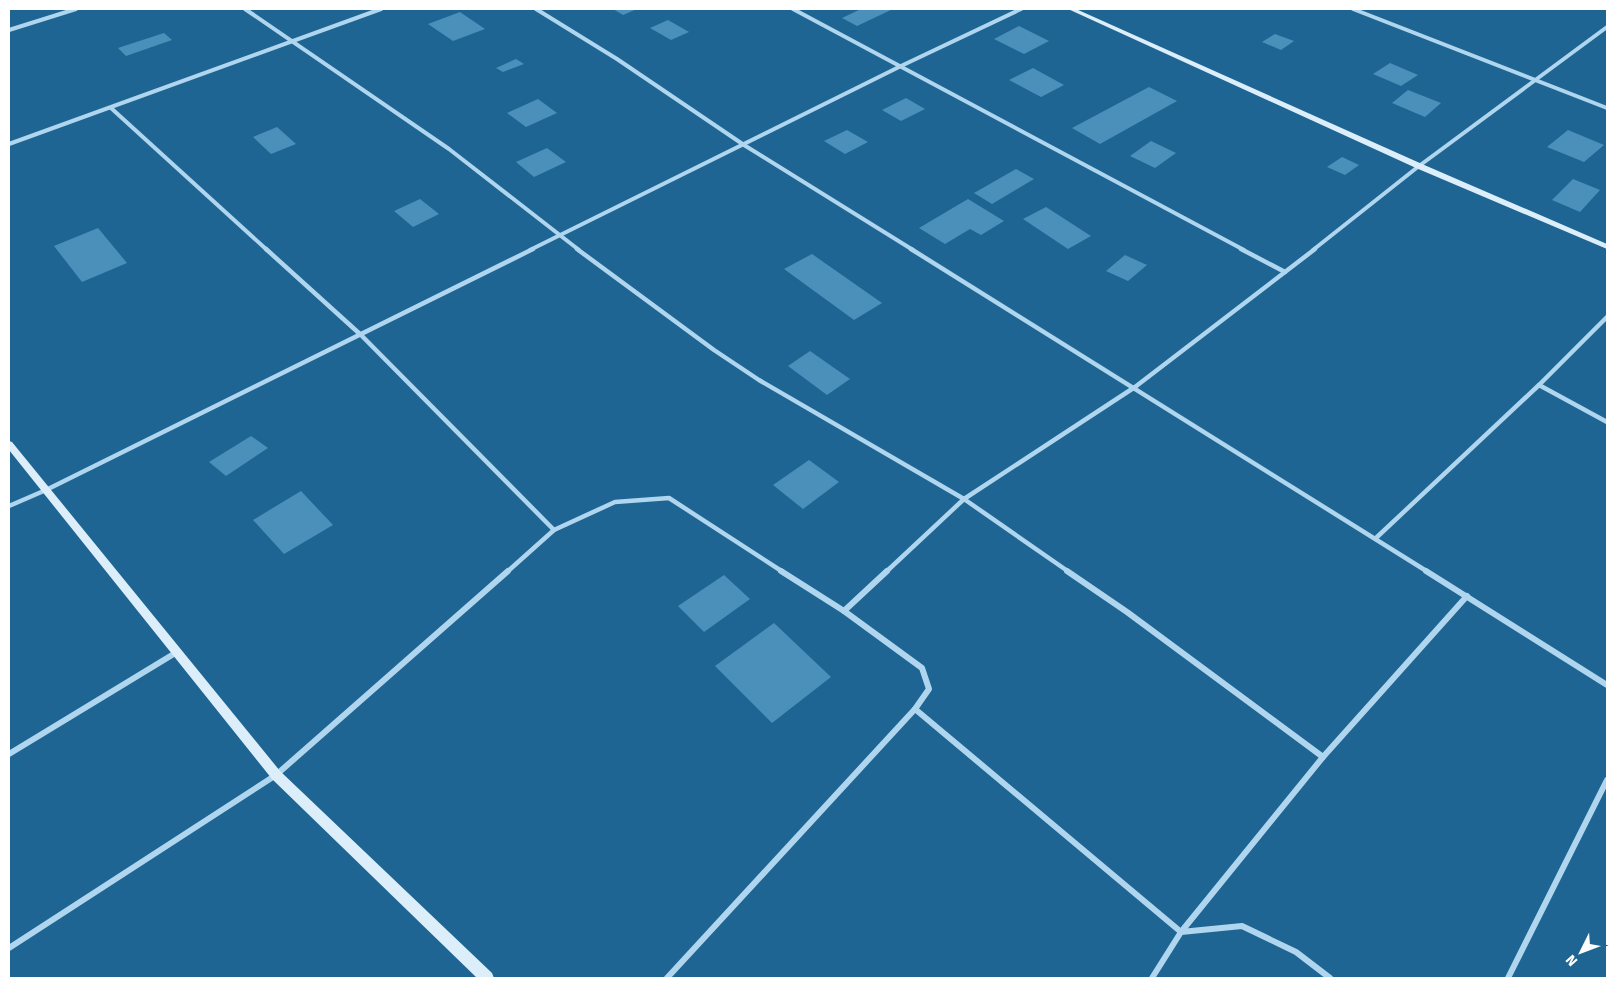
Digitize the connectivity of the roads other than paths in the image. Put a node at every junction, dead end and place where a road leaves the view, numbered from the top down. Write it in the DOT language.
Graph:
graph roads {
  1 [pos="76,9"];
  2 [pos="245,9"];
  3 [pos="381,9"];
  4 [pos="536,9"];
  5 [pos="793,9"];
  6 [pos="1020,9"];
  7 [pos="1070,9"];
  8 [pos="1353,9"];
  9 [pos="1607,26"];
  10 [pos="9,30"];
  11 [pos="293,41"];
  12 [pos="901,66"];
  13 [pos="1535,80"];
  14 [pos="111,108"];
  15 [pos="1607,108"];
  16 [pos="9,144"];
  17 [pos="744,145"];
  18 [pos="1419,166"];
  19 [pos="560,236"];
  20 [pos="1607,248"];
  21 [pos="1285,272"];
  22 [pos="1607,317"];
  23 [pos="361,335"];
  24 [pos="1539,385"];
  25 [pos="1135,387"];
  26 [pos="1607,422"];
  27 [pos="9,444"];
  28 [pos="46,490"];
  29 [pos="964,499"];
  30 [pos="9,506"];
  31 [pos="554,530"];
  32 [pos="1376,538"];
  33 [pos="1467,596"];
  34 [pos="844,610"];
  35 [pos="177,652"];
  36 [pos="1607,685"];
  37 [pos="915,709"];
  38 [pos="9,754"];
  39 [pos="1323,757"];
  40 [pos="276,775"];
  41 [pos="1607,780"];
  42 [pos="1181,932"];
  43 [pos="9,948"];
  44 [pos="486,978"];
  45 [pos="667,978"];
  46 [pos="1152,978"];
  47 [pos="1330,978"];
  48 [pos="1508,978"];
  1 -- 10 [label="street"];
  2 -- 11 [label="street"];
  3 -- 11 [label="street"];
  4 -- 17 [label="street"];
  5 -- 12 [label="street"];
  6 -- 12 [label="street"];
  7 -- 18 [label="street"];
  8 -- 13 [label="street"];
  9 -- 13 [label="street"];
  11 -- 14 [label="street"];
  11 -- 19 [label="street"];
  12 -- 17 [label="street"];
  12 -- 21 [label="street"];
  13 -- 15 [label="street"];
  13 -- 18 [label="street"];
  14 -- 16 [label="street"];
  14 -- 23 [label="street"];
  17 -- 19 [label="street"];
  17 -- 25 [label="street"];
  18 -- 20 [label="street"];
  18 -- 21 [label="street"];
  19 -- 23 [label="street"];
  19 -- 29 [label="street"];
  21 -- 25 [label="street"];
  22 -- 24 [label="street"];
  23 -- 28 [label="street"];
  23 -- 31 [label="street"];
  24 -- 26 [label="street"];
  24 -- 32 [label="street"];
  25 -- 29 [label="street"];
  25 -- 32 [label="street"];
  27 -- 28 [label="street"];
  28 -- 30 [label="street"];
  28 -- 35 [label="street"];
  29 -- 34 [label="street"];
  29 -- 39 [label="street"];
  31 -- 34 [label="street"];
  31 -- 40 [label="street"];
  32 -- 33 [label="street"];
  33 -- 36 [label="street"];
  33 -- 39 [label="street"];
  34 -- 37 [label="street"];
  35 -- 38 [label="street"];
  35 -- 40 [label="street"];
  37 -- 42 [label="street"];
  37 -- 45 [label="street"];
  39 -- 42 [label="street"];
  40 -- 43 [label="street"];
  40 -- 44 [label="street"];
  41 -- 48 [label="street"];
  42 -- 46 [label="street"];
  42 -- 47 [label="street"];
}
